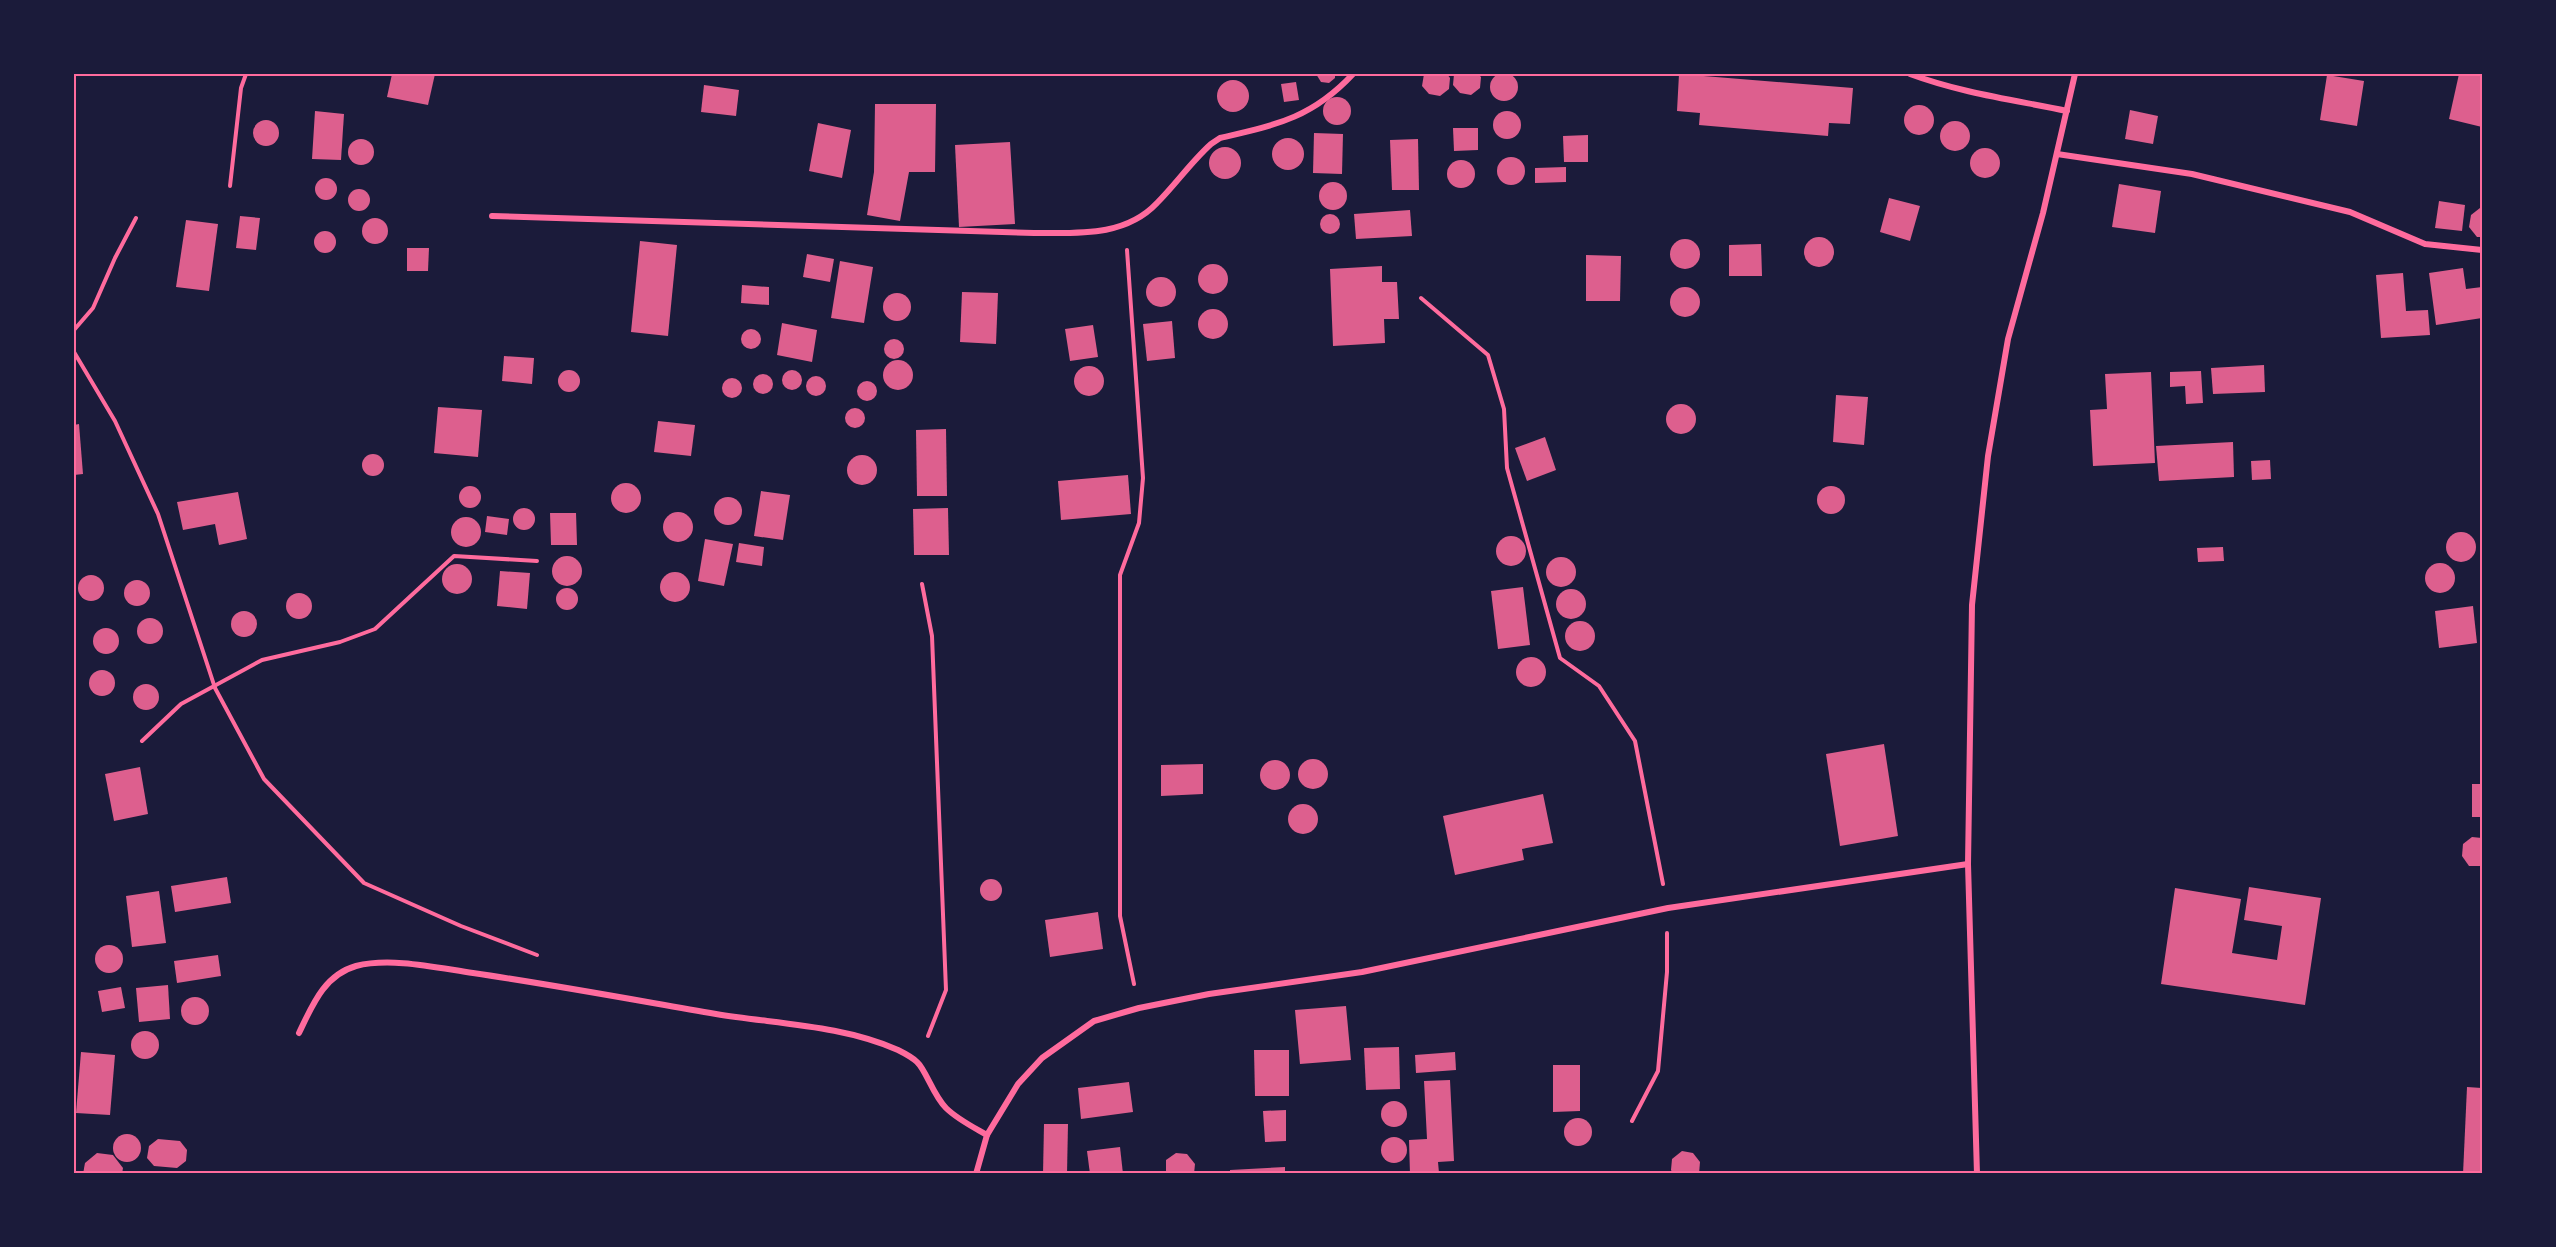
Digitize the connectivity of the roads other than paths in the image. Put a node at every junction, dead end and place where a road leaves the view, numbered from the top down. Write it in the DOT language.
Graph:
graph roads {
  1 [pos="1353,74"];
  2 [pos="1910,74"];
  3 [pos="2075,74"];
  4 [pos="2067,111"];
  5 [pos="2057,154"];
  6 [pos="492,216"];
  7 [pos="2482,250"];
  8 [pos="1968,864"];
  9 [pos="299,1033"];
  10 [pos="987,1135"];
  11 [pos="975,1173"];
  12 [pos="1977,1173"];
  1 -- 6 [label="street"];
  2 -- 4 [label="street"];
  3 -- 4 [label="street"];
  4 -- 5 [label="street"];
  5 -- 7 [label="street"];
  5 -- 8 [label="street"];
  8 -- 10 [label="street"];
  8 -- 12 [label="street"];
  9 -- 10 [label="street"];
  10 -- 11 [label="street"];
}
